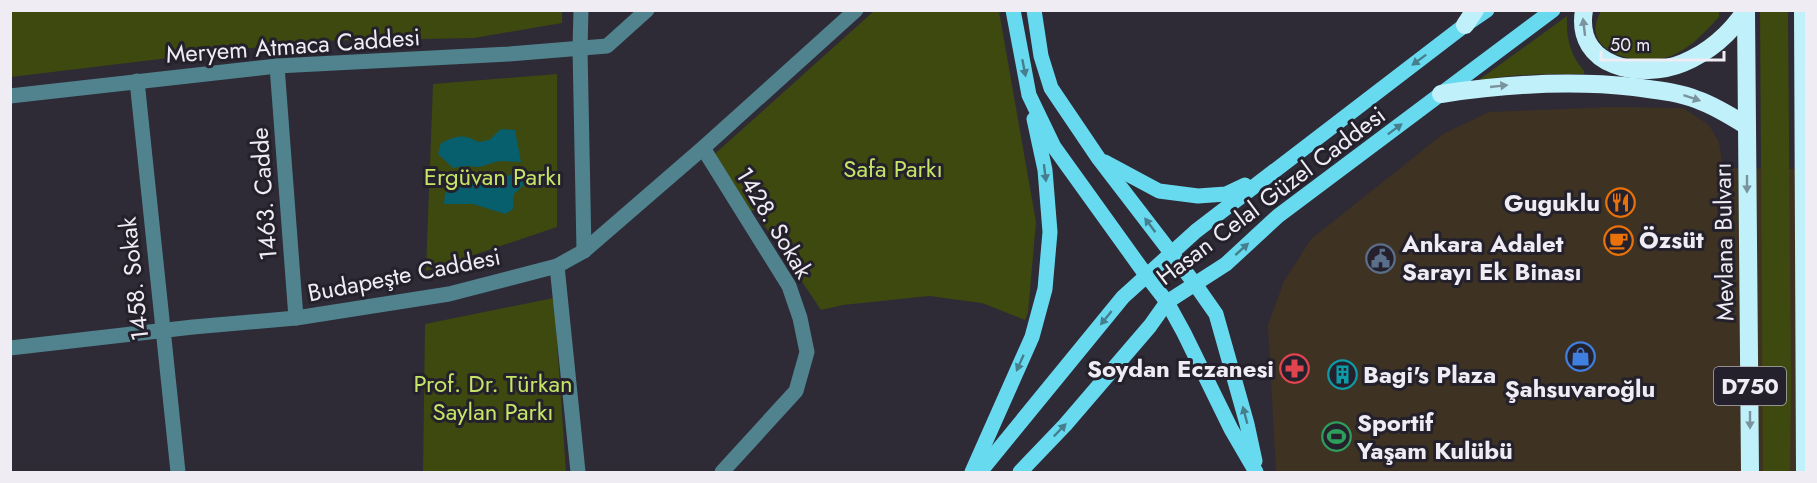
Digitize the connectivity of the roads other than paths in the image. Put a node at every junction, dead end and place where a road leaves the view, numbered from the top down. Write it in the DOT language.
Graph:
graph roads {
  1 [pos="581,10"];
  2 [pos="647,10"];
  3 [pos="856,10"];
  4 [pos="1013,10"];
  5 [pos="1034,10"];
  6 [pos="1487,10"];
  7 [pos="1553,10"];
  8 [pos="1584,10"];
  9 [pos="1746,10"];
  10 [pos="1803,10"];
  11 [pos="1470,17"];
  12 [pos="580,48"];
  13 [pos="277,66"];
  14 [pos="137,81"];
  15 [pos="1441,94"];
  16 [pos="1029,95"];
  17 [pos="10,96"];
  18 [pos="1747,126"];
  19 [pos="703,148"];
  20 [pos="1099,159"];
  21 [pos="1272,172"];
  22 [pos="1805,216"];
  23 [pos="584,251"];
  24 [pos="1170,253"];
  25 [pos="557,266"];
  26 [pos="1146,275"];
  27 [pos="1195,284"];
  28 [pos="1167,302"];
  29 [pos="296,318"];
  30 [pos="162,330"];
  31 [pos="10,348"];
  32 [pos="1806,357"];
  33 [pos="178,472"];
  34 [pos="578,472"];
  35 [pos="722,472"];
  36 [pos="972,472"];
  37 [pos="980,472"];
  38 [pos="1020,472"];
  39 [pos="1256,472"];
  40 [pos="1750,472"];
  41 [pos="1805,472"];
  1 -- 12 [label="street"];
  2 -- 12 [label="street, Meryem Atmaca Caddesi"];
  3 -- 19 [label="street, Budapeşte Caddesi"];
  4 -- 16 [label="main road, one-way"];
  5 -- 20 [label="main road"];
  6 -- 11 [label="main road, Hasan Celal Güzel Caddesi"];
  7 -- 15 [label="main road, Hasan Celal Güzel Caddesi"];
  9 -- 8 [label="highway, one-way"];
  9 -- 18 [label="highway, Mevlana Bulvarı / D750"];
  10 -- 22 [label="highway"];
  11 -- 21 [label="main road, Hasan Celal Güzel Caddesi, one-way"];
  12 -- 13 [label="street, Meryem Atmaca Caddesi"];
  12 -- 23 [label="street"];
  13 -- 14 [label="street, Meryem Atmaca Caddesi"];
  13 -- 29 [label="street, 1463. Cadde"];
  14 -- 17 [label="street, Meryem Atmaca Caddesi"];
  14 -- 30 [label="street, 1458. Sokak"];
  15 -- 18 [label="highway, one-way"];
  27 -- 15 [label="main road, Hasan Celal Güzel Caddesi, one-way"];
  16 -- 26 [label="main road"];
  16 -- 36 [label="main road, one-way"];
  18 -- 40 [label="highway, Mevlana Bulvarı / D750, one-way"];
  19 -- 23 [label="street, Budapeşte Caddesi"];
  19 -- 35 [label="street, 1428. Sokak"];
  20 -- 21 [label="main road"];
  24 -- 20 [label="main road, one-way"];
  21 -- 24 [label="main road, Hasan Celal Güzel Caddesi"];
  22 -- 32 [label="highway"];
  23 -- 25 [label="street, Budapeşte Caddesi"];
  24 -- 26 [label="main road, Hasan Celal Güzel Caddesi"];
  24 -- 27 [label="main road"];
  25 -- 29 [label="street, Budapeşte Caddesi"];
  25 -- 34 [label="street"];
  26 -- 28 [label="main road"];
  26 -- 37 [label="main road, Hasan Celal Güzel Caddesi, one-way"];
  27 -- 28 [label="main road, Hasan Celal Güzel Caddesi"];
  39 -- 27 [label="main road, one-way"];
  38 -- 28 [label="main road, Hasan Celal Güzel Caddesi, one-way"];
  28 -- 39 [label="main road"];
  29 -- 30 [label="street, Budapeşte Caddesi"];
  30 -- 31 [label="street, Budapeşte Caddesi"];
  30 -- 33 [label="street, 1458. Sokak"];
  32 -- 41 [label="highway"];
}
